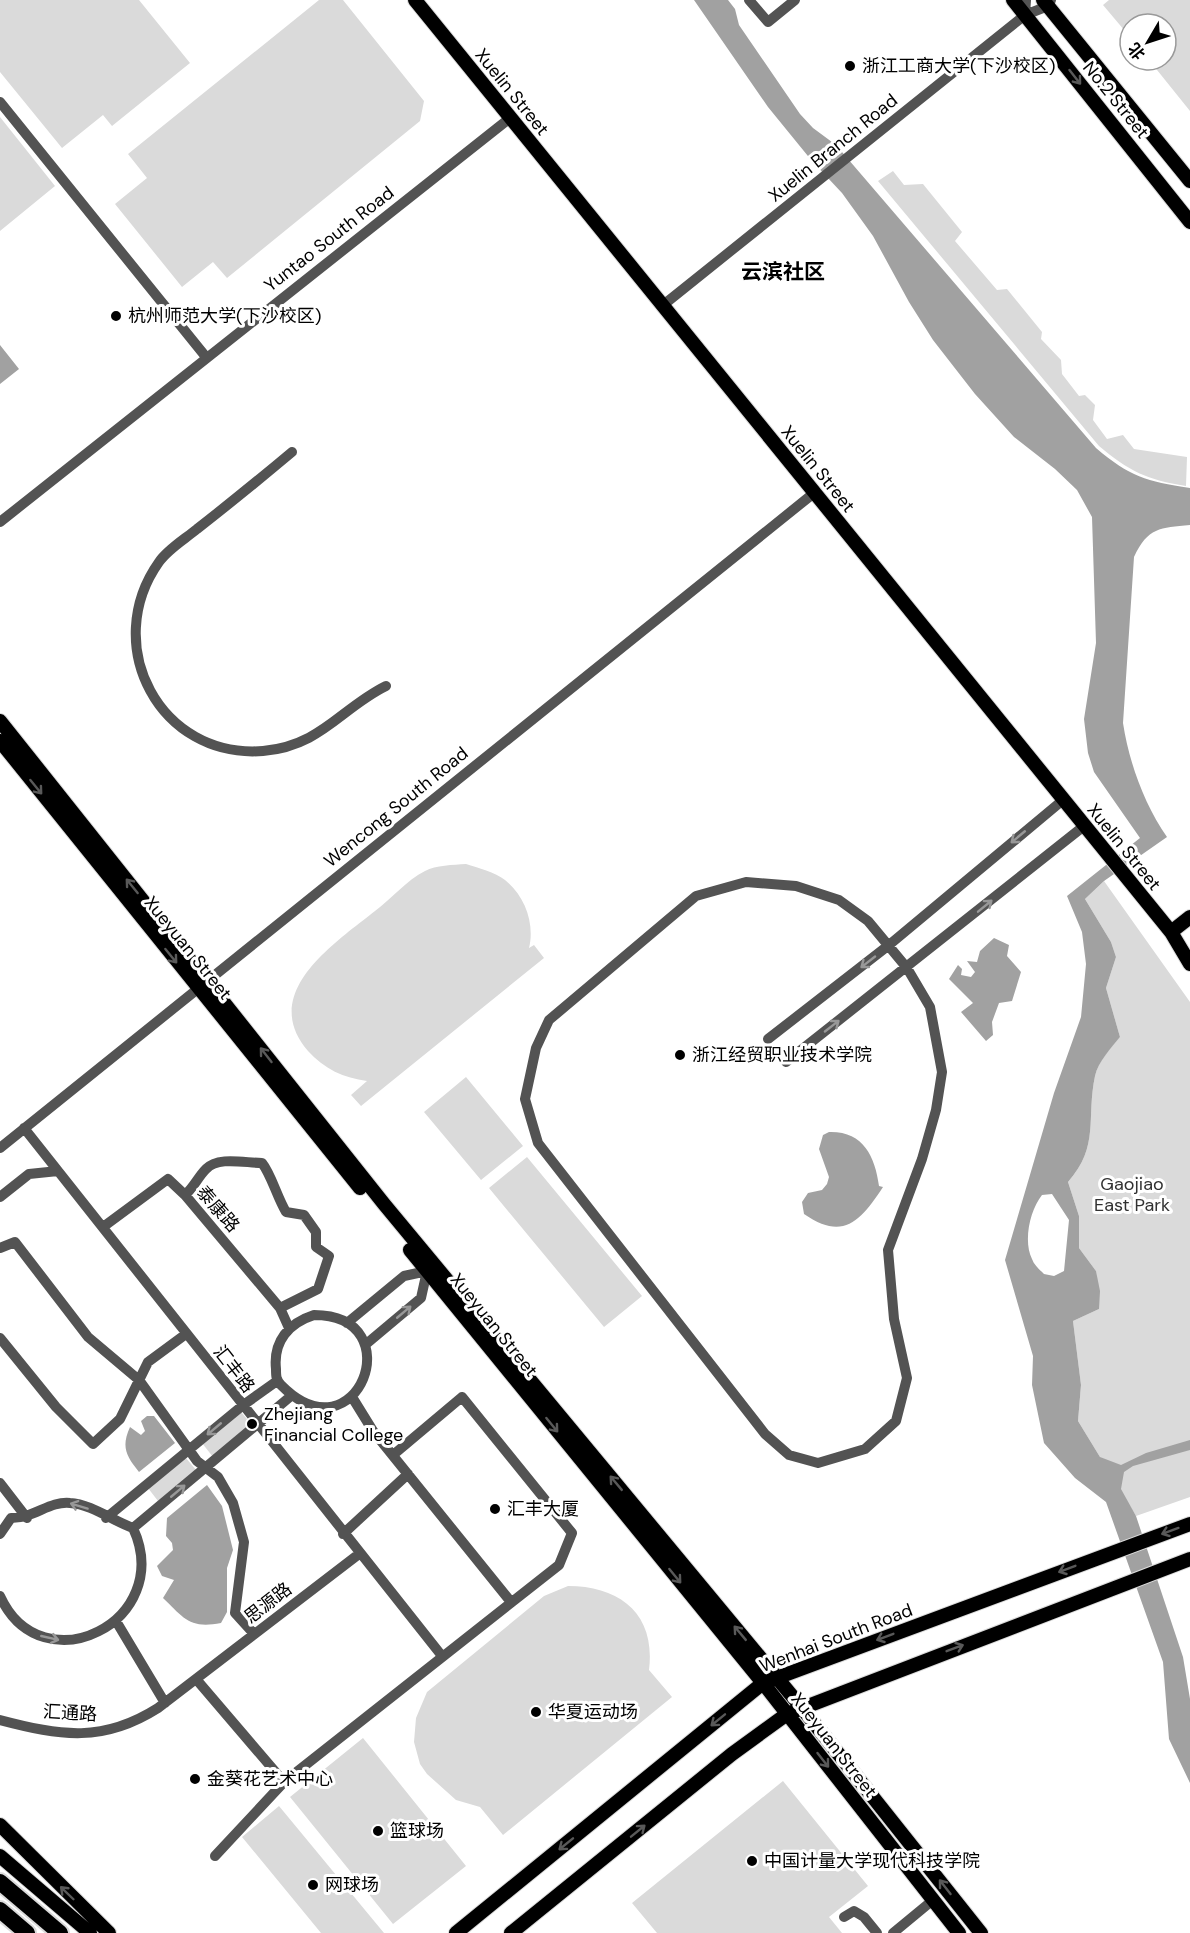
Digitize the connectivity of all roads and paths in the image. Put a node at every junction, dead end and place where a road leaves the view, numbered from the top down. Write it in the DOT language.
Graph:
graph roads {
  1 [pos="415,0"];
  2 [pos="749,0"];
  3 [pos="795,0"];
  4 [pos="1013,0"];
  5 [pos="1026,0"];
  6 [pos="1048,2"];
  7 [pos="1025,15"];
  8 [pos="0,102"];
  9 [pos="510,118"];
  10 [pos="1190,181"];
  11 [pos="1190,222"];
  12 [pos="662,306"];
  13 [pos="206,357"];
  14 [pos="292,452"];
  15 [pos="814,493"];
  16 [pos="0,522"];
  17 [pos="386,686"];
  18 [pos="0,721"];
  19 [pos="0,741"];
  20 [pos="1063,800"];
  21 [pos="1084,826"];
  22 [pos="1190,917"];
  23 [pos="1171,932"];
  24 [pos="889,945"];
  25 [pos="1190,964"];
  26 [pos="907,968"];
  27 [pos="202,985"];
  28 [pos="768,1039"];
  29 [pos="786,1062"];
  30 [pos="24,1128"];
  31 [pos="0,1148"];
  32 [pos="58,1171"];
  33 [pos="185,1195"];
  34 [pos="0,1197"];
  35 [pos="103,1227"];
  36 [pos="0,1248"];
  37 [pos="427,1271"];
  38 [pos="280,1308"];
  39 [pos="347,1323"];
  40 [pos="289,1328"];
  41 [pos="186,1334"];
  42 [pos="0,1338"];
  43 [pos="365,1345"];
  44 [pos="277,1382"];
  45 [pos="291,1396"];
  46 [pos="352,1397"];
  47 [pos="242,1406"];
  48 [pos="257,1425"];
  49 [pos="393,1455"];
  50 [pos="408,1474"];
  51 [pos="0,1484"];
  52 [pos="27,1518"];
  53 [pos="106,1518"];
  54 [pos="1190,1524"];
  55 [pos="133,1528"];
  56 [pos="0,1534"];
  57 [pos="343,1534"];
  58 [pos="359,1554"];
  59 [pos="1190,1559"];
  60 [pos="0,1596"];
  61 [pos="511,1602"];
  62 [pos="116,1621"];
  63 [pos="254,1635"];
  64 [pos="442,1656"];
  65 [pos="777,1678"];
  66 [pos="196,1679"];
  67 [pos="763,1683"];
  68 [pos="165,1703"];
  69 [pos="802,1708"];
  70 [pos="787,1714"];
  71 [pos="0,1720"];
  72 [pos="284,1782"];
  73 [pos="0,1825"];
  74 [pos="0,1856"];
  75 [pos="215,1856"];
  76 [pos="0,1882"];
  77 [pos="933,1900"];
  78 [pos="0,1910"];
  79 [pos="844,1917"];
  80 [pos="27,1933"];
  81 [pos="60,1933"];
  82 [pos="90,1933"];
  83 [pos="109,1933"];
  84 [pos="456,1933"];
  85 [pos="511,1933"];
  86 [pos="877,1933"];
  87 [pos="892,1933"];
  88 [pos="959,1933"];
  89 [pos="981,1933"];
  1 -- 9 [label="main road, Xuelin Street"];
  2 -- 3 [label="street"];
  4 -- 7 [label="main road, No.2 Street"];
  5 -- 7 [label="street"];
  6 -- 7 [label="street, Xuelin Branch Road"];
  6 -- 10 [label="main road, No.2 Street"];
  7 -- 11 [label="main road, No.2 Street, one-way"];
  7 -- 12 [label="street, Xuelin Branch Road"];
  8 -- 13 [label="street"];
  9 -- 12 [label="main road, Xuelin Street"];
  9 -- 13 [label="street, Yuntao South Road"];
  12 -- 15 [label="main road, Xuelin Street"];
  13 -- 16 [label="street, Yuntao South Road"];
  14 -- 17 [label="street"];
  15 -- 20 [label="main road, Xuelin Street"];
  15 -- 27 [label="street, Wencong South Road"];
  27 -- 18 [label="main road, one-way"];
  19 -- 27 [label="main road, Xueyuan Street, one-way"];
  20 -- 21 [label="main road, Xuelin Street"];
  20 -- 24 [label="street, one-way"];
  21 -- 23 [label="main road, Xuelin Street"];
  26 -- 21 [label="street, one-way"];
  22 -- 23 [label="main road"];
  23 -- 25 [label="main road, Xuelin Street"];
  24 -- 26 [label="street"];
  24 -- 26 [label="street"];
  24 -- 28 [label="street, one-way"];
  29 -- 26 [label="street, one-way"];
  27 -- 30 [label="street, Wencong South Road"];
  27 -- 37 [label="main road, Xueyuan Street"];
  65 -- 27 [label="main road, one-way"];
  30 -- 31 [label="street, Wencong South Road"];
  30 -- 32 [label="street, 汇丰路"];
  32 -- 34 [label="street"];
  32 -- 35 [label="street, 汇丰路"];
  33 -- 35 [label="street, 泰康路"];
  33 -- 38 [label="street, 泰康路"];
  33 -- 38 [label="street"];
  35 -- 41 [label="street, 汇丰路"];
  36 -- 63 [label="street"];
  37 -- 39 [label="street"];
  43 -- 37 [label="street, one-way"];
  37 -- 67 [label="main road, Xueyuan Street, one-way"];
  38 -- 40 [label="street, 泰康路"];
  39 -- 40 [label="street"];
  39 -- 43 [label="street"];
  40 -- 44 [label="street"];
  41 -- 42 [label="street"];
  41 -- 47 [label="street, 汇丰路"];
  43 -- 46 [label="street"];
  44 -- 45 [label="street"];
  44 -- 47 [label="street"];
  45 -- 46 [label="street"];
  45 -- 48 [label="street"];
  46 -- 49 [label="street"];
  47 -- 48 [label="street, 汇丰路"];
  47 -- 53 [label="street, one-way"];
  55 -- 48 [label="street, one-way"];
  48 -- 57 [label="street, 汇丰路"];
  49 -- 50 [label="street"];
  49 -- 61 [label="street"];
  50 -- 57 [label="street"];
  50 -- 61 [label="street"];
  51 -- 52 [label="street"];
  53 -- 52 [label="street, one-way"];
  52 -- 56 [label="street"];
  53 -- 55 [label="street"];
  54 -- 65 [label="main road, Wenhai South Road, one-way"];
  55 -- 62 [label="street"];
  57 -- 58 [label="street, 汇丰路"];
  58 -- 63 [label="street, 思源路"];
  58 -- 64 [label="street, 汇丰路"];
  69 -- 59 [label="main road, one-way"];
  60 -- 62 [label="street, one-way"];
  61 -- 64 [label="street"];
  62 -- 68 [label="street"];
  63 -- 66 [label="street, 思源路"];
  64 -- 72 [label="street"];
  65 -- 67 [label="main road, Wenhai South Road"];
  65 -- 69 [label="main road"];
  66 -- 68 [label="street, 汇通路"];
  66 -- 72 [label="street"];
  67 -- 70 [label="main road, Xueyuan Street"];
  67 -- 84 [label="main road, Wenhai South Road, one-way"];
  68 -- 71 [label="street, 汇通路"];
  69 -- 70 [label="main road"];
  89 -- 69 [label="main road, one-way"];
  70 -- 77 [label="main road, Xueyuan Street, one-way"];
  85 -- 70 [label="main road, one-way"];
  72 -- 75 [label="street"];
  83 -- 73 [label="main road, one-way"];
  74 -- 82 [label="main road"];
  76 -- 81 [label="highway"];
  77 -- 87 [label="street"];
  77 -- 88 [label="main road, Xueyuan Street"];
  78 -- 80 [label="highway"];
  79 -- 86 [label="street"];
}
